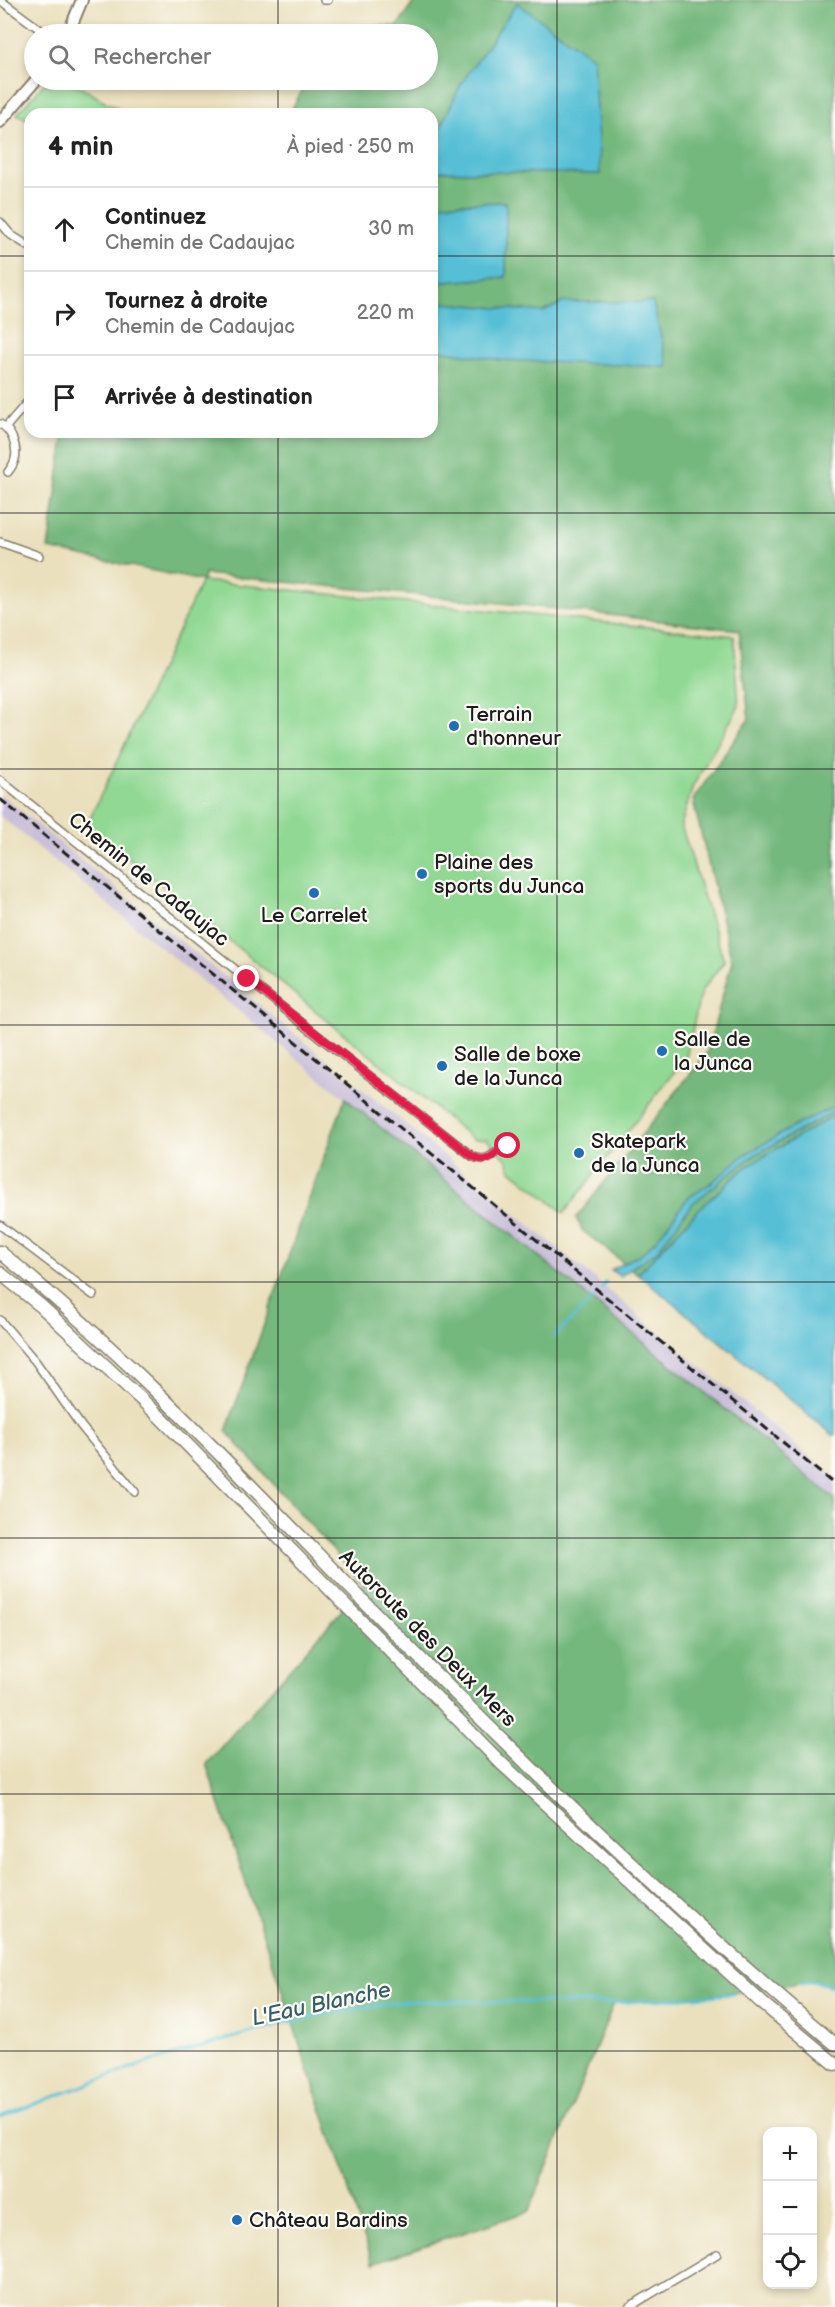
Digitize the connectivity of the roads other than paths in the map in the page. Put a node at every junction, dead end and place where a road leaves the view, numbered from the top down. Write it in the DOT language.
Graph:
graph roads {
  1 [pos="0,0"];
  2 [pos="82,0"];
  3 [pos="32,24"];
  4 [pos="72,24"];
  5 [pos="27,90"];
  6 [pos="0,122"];
  7 [pos="0,222"];
  8 [pos="24,243"];
  9 [pos="24,405"];
  10 [pos="3,426"];
  11 [pos="8,472"];
  12 [pos="0,542"];
  13 [pos="39,556"];
  14 [pos="0,780"];
  15 [pos="508,1146"];
  16 [pos="0,1225"];
  17 [pos="0,1252"];
  18 [pos="0,1274"];
  19 [pos="93,1295"];
  20 [pos="0,1320"];
  21 [pos="135,1492"];
  22 [pos="835,2044"];
  23 [pos="835,2064"];
  24 [pos="717,2254"];
  25 [pos="629,2307"];
  1 -- 3 [label="street"];
  2 -- 4 [label="main road"];
  5 -- 6 [label="main road"];
  7 -- 8 [label="street"];
  9 -- 10 [label="street"];
  10 -- 11 [label="street"];
  12 -- 13 [label="street"];
  14 -- 15 [label="street, Chemin de Cadaujac"];
  16 -- 19 [label="street"];
  17 -- 22 [label="highway, Autoroute des Deux Mers"];
  18 -- 23 [label="highway, Autoroute des Deux Mers"];
  20 -- 21 [label="street"];
  24 -- 25 [label="street"];
}
